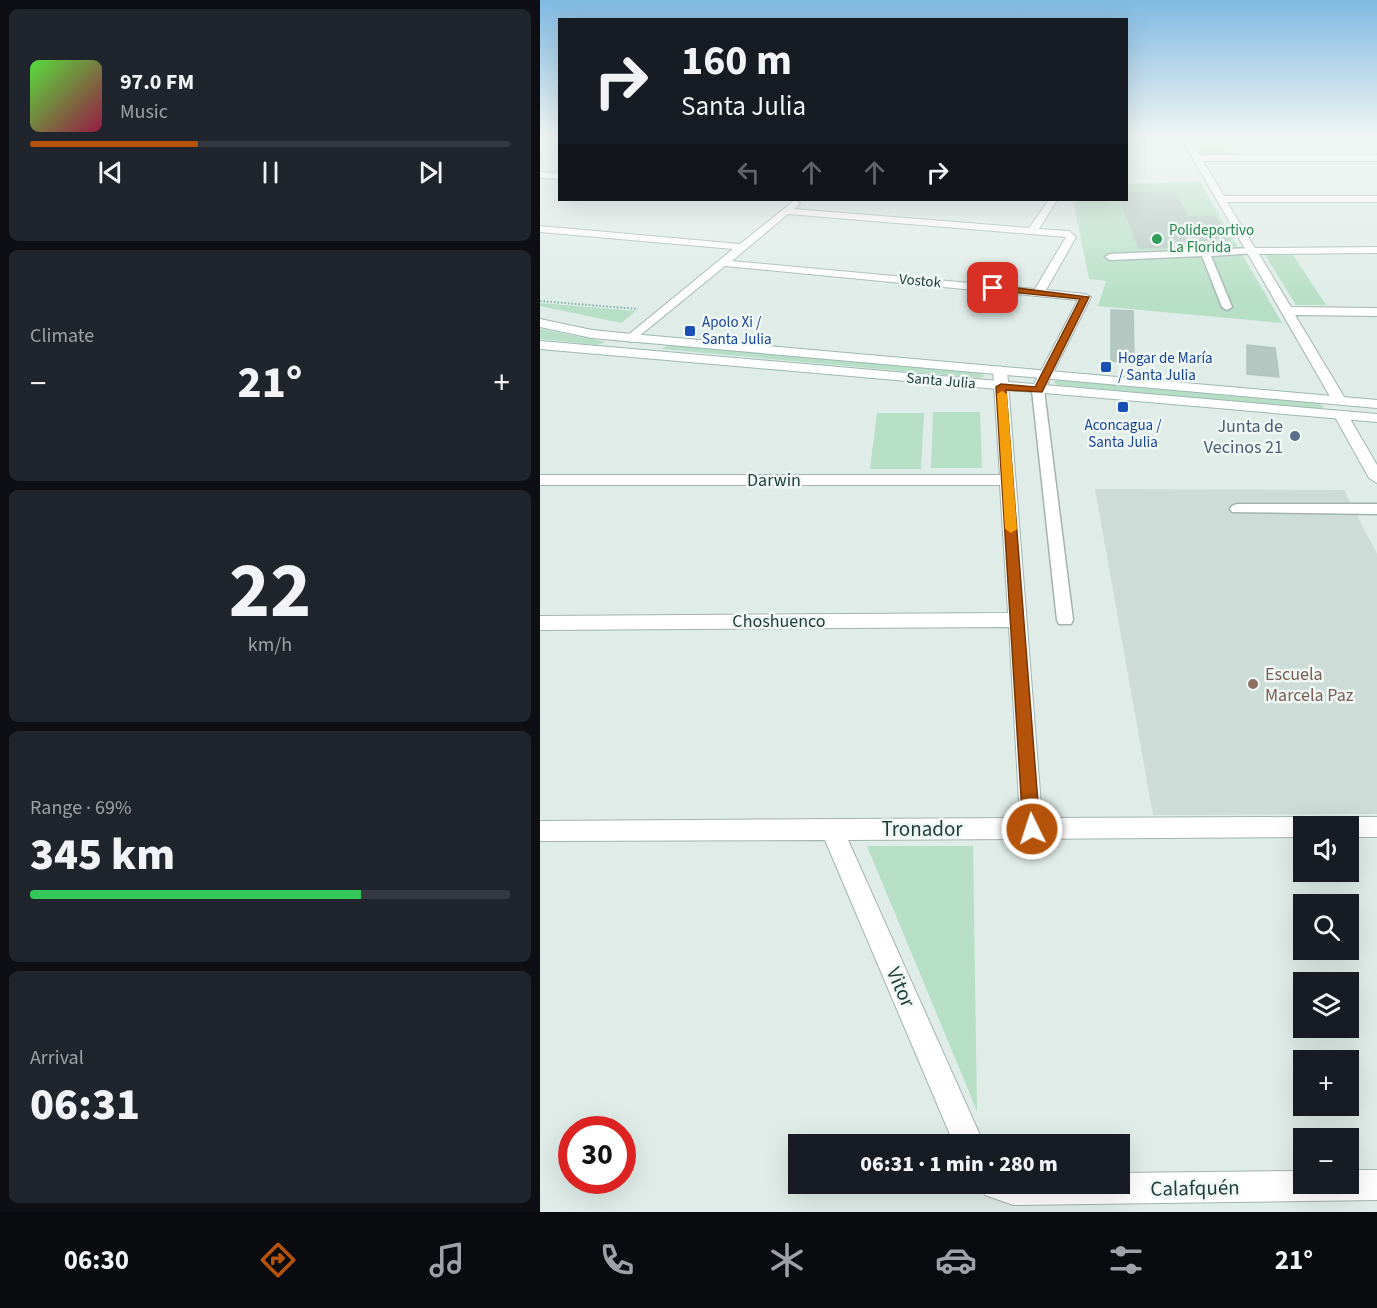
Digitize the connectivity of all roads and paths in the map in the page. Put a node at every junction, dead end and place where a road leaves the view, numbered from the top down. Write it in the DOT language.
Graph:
graph roads {
  1 [pos="1218,193"];
  2 [pos="1222,199"];
  3 [pos="1377,199"];
  4 [pos="798,201"];
  5 [pos="1052,201"];
  6 [pos="785,211"];
  7 [pos="540,229"];
  8 [pos="1033,230"];
  9 [pos="742,247"];
  10 [pos="1252,250"];
  11 [pos="1377,250"];
  12 [pos="1205,252"];
  13 [pos="1110,256"];
  14 [pos="723,263"];
  15 [pos="1039,292"];
  16 [pos="540,301"];
  17 [pos="1227,307"];
  18 [pos="648,310"];
  19 [pos="1288,312"];
  20 [pos="1377,312"];
  21 [pos="540,323"];
  22 [pos="632,338"];
  23 [pos="540,345"];
  24 [pos="1047,374"];
  25 [pos="1001,378"];
  26 [pos="1038,390"];
  27 [pos="1377,398"];
  28 [pos="1339,400"];
  29 [pos="1377,404"];
  30 [pos="1342,417"];
  31 [pos="1377,418"];
  32 [pos="1377,424"];
  33 [pos="1377,478"];
  34 [pos="540,480"];
  35 [pos="1008,480"];
  36 [pos="1377,509"];
  37 [pos="1237,510"];
  38 [pos="1017,620"];
  39 [pos="1065,620"];
  40 [pos="540,623"];
  41 [pos="1293,827"];
  42 [pos="1359,827"];
  43 [pos="1377,827"];
  44 [pos="1032,829"];
  45 [pos="832,830"];
  46 [pos="540,831"];
  47 [pos="965,1134"];
  48 [pos="1377,1185"];
  49 [pos="1130,1186"];
  1 -- 2 [label="street"];
  2 -- 3 [label="street"];
  2 -- 10 [label="street"];
  4 -- 6 [label="street"];
  5 -- 8 [label="street"];
  6 -- 8 [label="street"];
  6 -- 9 [label="street"];
  7 -- 9 [label="street"];
  8 -- 15 [label="street"];
  9 -- 14 [label="street"];
  10 -- 11 [label="street"];
  10 -- 12 [label="lane"];
  10 -- 19 [label="street"];
  12 -- 13 [label="lane"];
  12 -- 17 [label="lane"];
  14 -- 15 [label="street, Vostok"];
  14 -- 22 [label="street"];
  15 -- 24 [label="street, Vostok"];
  16 -- 18 [label="path"];
  19 -- 20 [label="street"];
  19 -- 28 [label="street"];
  21 -- 22 [label="street, Santa Julia"];
  22 -- 25 [label="street, Santa Julia"];
  23 -- 25 [label="street, Santa Julia"];
  24 -- 25 [label="street, Santa Julia"];
  24 -- 26 [label="street, Vostok"];
  24 -- 28 [label="street, Santa Julia"];
  25 -- 26 [label="street, Santa Julia"];
  25 -- 35 [label="street"];
  26 -- 30 [label="street, Santa Julia"];
  26 -- 39 [label="lane"];
  27 -- 28 [label="street, Santa Julia"];
  28 -- 29 [label="street, Santa Julia"];
  30 -- 31 [label="street, Santa Julia"];
  30 -- 32 [label="street, Santa Julia"];
  30 -- 33 [label="street"];
  34 -- 35 [label="street, Darwin"];
  35 -- 38 [label="street"];
  36 -- 37 [label="lane"];
  38 -- 40 [label="street, Choshuenco"];
  38 -- 44 [label="street"];
  41 -- 44 [label="street, Tronador"];
  42 -- 43 [label="street"];
  44 -- 45 [label="street, Tronador"];
  45 -- 46 [label="street, Tronador"];
  45 -- 47 [label="street, Vitor"];
  48 -- 49 [label="street, Calafquén"];
}
